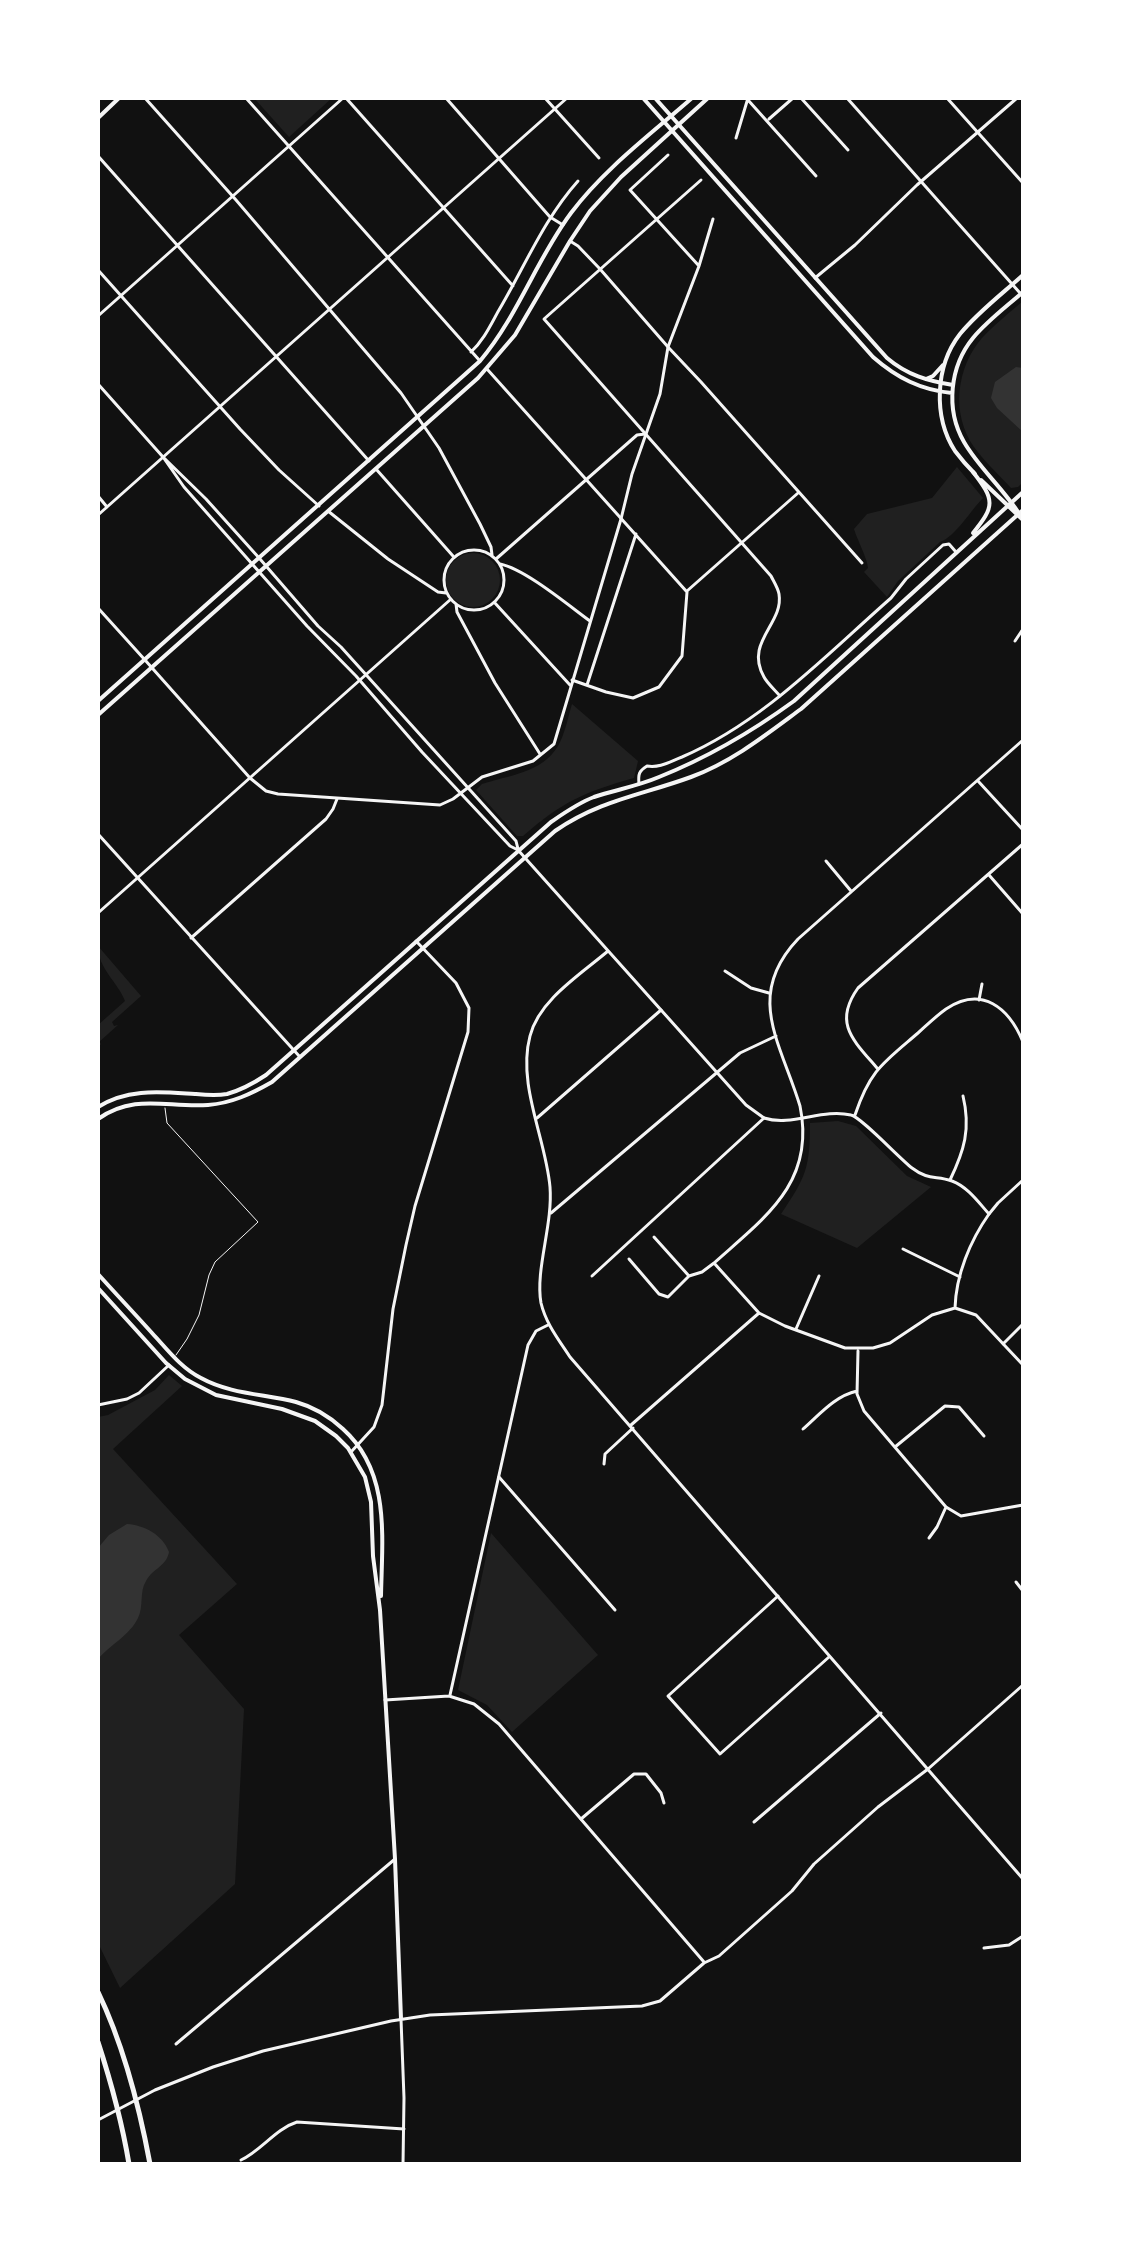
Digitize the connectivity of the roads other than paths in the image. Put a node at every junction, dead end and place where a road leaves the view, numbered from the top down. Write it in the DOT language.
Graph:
graph roads {
  1 [pos="119,98"];
  2 [pos="145,98"];
  3 [pos="246,98"];
  4 [pos="345,98"];
  5 [pos="446,98"];
  6 [pos="545,98"];
  7 [pos="567,98"];
  8 [pos="643,98"];
  9 [pos="655,98"];
  10 [pos="692,98"];
  11 [pos="708,98"];
  12 [pos="793,98"];
  13 [pos="801,98"];
  14 [pos="847,98"];
  15 [pos="947,98"];
  16 [pos="1017,98"];
  17 [pos="748,99"];
  18 [pos="555,109"];
  19 [pos="672,116"];
  20 [pos="98,118"];
  21 [pos="768,121"];
  22 [pos="665,123"];
  23 [pos="679,124"];
  24 [pos="672,131"];
  25 [pos="978,133"];
  26 [pos="736,138"];
  27 [pos="289,146"];
  28 [pos="848,150"];
  29 [pos="668,155"];
  30 [pos="98,156"];
  31 [pos="499,158"];
  32 [pos="599,158"];
  33 [pos="816,176"];
  34 [pos="701,180"];
  35 [pos="578,181"];
  36 [pos="922,182"];
  37 [pos="1023,183"];
  38 [pos="233,196"];
  39 [pos="443,208"];
  40 [pos="550,217"];
  41 [pos="656,219"];
  42 [pos="713,219"];
  43 [pos="563,225"];
  44 [pos="570,241"];
  45 [pos="177,245"];
  46 [pos="388,257"];
  47 [pos="699,266"];
  48 [pos="600,269"];
  49 [pos="98,270"];
  50 [pos="1023,275"];
  51 [pos="815,278"];
  52 [pos="1012,285"];
  53 [pos="513,286"];
  54 [pos="1022,293"];
  55 [pos="121,296"];
  56 [pos="330,309"];
  57 [pos="98,316"];
  58 [pos="668,347"];
  59 [pos="471,352"];
  60 [pos="276,357"];
  61 [pos="947,359"];
  62 [pos="480,361"];
  63 [pos="487,369"];
  64 [pos="922,379"];
  65 [pos="941,383"];
  66 [pos="98,384"];
  67 [pos="953,385"];
  68 [pos="940,392"];
  69 [pos="952,393"];
  70 [pos="220,407"];
  71 [pos="419,417"];
  72 [pos="424,426"];
  73 [pos="645,434"];
  74 [pos="163,457"];
  75 [pos="369,461"];
  76 [pos="376,469"];
  77 [pos="973,472"];
  78 [pos="586,480"];
  79 [pos="1023,492"];
  80 [pos="798,493"];
  81 [pos="98,496"];
  82 [pos="1012,502"];
  83 [pos="319,506"];
  84 [pos="1006,506"];
  85 [pos="107,507"];
  86 [pos="328,511"];
  87 [pos="1019,513"];
  88 [pos="98,515"];
  89 [pos="621,519"];
  90 [pos="1023,521"];
  91 [pos="636,534"];
  92 [pos="743,543"];
  93 [pos="964,544"];
  94 [pos="956,552"];
  95 [pos="492,555"];
  96 [pos="454,557"];
  97 [pos="260,559"];
  98 [pos="496,559"];
  99 [pos="862,563"];
  100 [pos="253,564"];
  101 [pos="500,564"];
  102 [pos="266,567"];
  103 [pos="260,572"];
  104 [pos="687,592"];
  105 [pos="447,593"];
  106 [pos="451,599"];
  107 [pos="494,602"];
  108 [pos="456,604"];
  109 [pos="98,608"];
  110 [pos="590,621"];
  111 [pos="1023,629"];
  112 [pos="1019,633"];
  113 [pos="1023,638"];
  114 [pos="1015,641"];
  115 [pos="145,660"];
  116 [pos="152,668"];
  117 [pos="366,675"];
  118 [pos="360,680"];
  119 [pos="571,683"];
  120 [pos="587,685"];
  121 [pos="780,696"];
  122 [pos="98,701"];
  123 [pos="98,715"];
  124 [pos="1023,740"];
  125 [pos="541,755"];
  126 [pos="250,778"];
  127 [pos="978,781"];
  128 [pos="639,784"];
  129 [pos="466,787"];
  130 [pos="460,793"];
  131 [pos="337,799"];
  132 [pos="1023,830"];
  133 [pos="98,834"];
  134 [pos="1023,844"];
  135 [pos="518,850"];
  136 [pos="525,858"];
  137 [pos="826,861"];
  138 [pos="988,874"];
  139 [pos="137,878"];
  140 [pos="851,891"];
  141 [pos="98,913"];
  142 [pos="1023,914"];
  143 [pos="191,938"];
  144 [pos="416,941"];
  145 [pos="423,948"];
  146 [pos="608,951"];
  147 [pos="725,971"];
  148 [pos="982,984"];
  149 [pos="769,993"];
  150 [pos="979,1000"];
  151 [pos="661,1010"];
  152 [pos="776,1036"];
  153 [pos="1023,1042"];
  154 [pos="293,1050"];
  155 [pos="300,1057"];
  156 [pos="877,1068"];
  157 [pos="717,1071"];
  158 [pos="963,1096"];
  159 [pos="165,1103"];
  160 [pos="98,1107"];
  161 [pos="855,1115"];
  162 [pos="537,1118"];
  163 [pos="764,1118"];
  164 [pos="802,1118"];
  165 [pos="98,1119"];
  166 [pos="950,1180"];
  167 [pos="1023,1180"];
  168 [pos="551,1213"];
  169 [pos="989,1214"];
  170 [pos="654,1237"];
  171 [pos="903,1249"];
  172 [pos="629,1259"];
  173 [pos="714,1263"];
  174 [pos="98,1274"];
  175 [pos="592,1276"];
  176 [pos="689,1276"];
  177 [pos="819,1276"];
  178 [pos="960,1277"];
  179 [pos="98,1288"];
  180 [pos="955,1308"];
  181 [pos="759,1313"];
  182 [pos="1023,1324"];
  183 [pos="548,1325"];
  184 [pos="796,1329"];
  185 [pos="1003,1344"];
  186 [pos="858,1349"];
  187 [pos="174,1357"];
  188 [pos="169,1365"];
  189 [pos="1023,1365"];
  190 [pos="857,1391"];
  191 [pos="98,1405"];
  192 [pos="632,1427"];
  193 [pos="803,1429"];
  194 [pos="984,1436"];
  195 [pos="358,1446"];
  196 [pos="895,1447"];
  197 [pos="351,1452"];
  198 [pos="604,1464"];
  199 [pos="499,1477"];
  200 [pos="1023,1505"];
  201 [pos="946,1507"];
  202 [pos="929,1538"];
  203 [pos="1016,1582"];
  204 [pos="1023,1591"];
  205 [pos="778,1596"];
  206 [pos="380,1610"];
  207 [pos="615,1610"];
  208 [pos="830,1656"];
  209 [pos="1023,1685"];
  210 [pos="449,1696"];
  211 [pos="385,1700"];
  212 [pos="881,1713"];
  213 [pos="928,1769"];
  214 [pos="664,1803"];
  215 [pos="581,1819"];
  216 [pos="754,1822"];
  217 [pos="395,1859"];
  218 [pos="1023,1879"];
  219 [pos="1023,1936"];
  220 [pos="984,1948"];
  221 [pos="704,1963"];
  222 [pos="98,1992"];
  223 [pos="401,2019"];
  224 [pos="98,2042"];
  225 [pos="176,2044"];
  226 [pos="98,2120"];
  227 [pos="404,2129"];
  228 [pos="241,2160"];
  229 [pos="129,2164"];
  230 [pos="150,2164"];
  231 [pos="403,2164"];
  1 -- 20 [label="main road"];
  2 -- 38 [label="street"];
  3 -- 27 [label="street"];
  4 -- 27 [label="street"];
  4 -- 39 [label="street"];
  5 -- 31 [label="street"];
  6 -- 18 [label="street"];
  7 -- 18 [label="street"];
  8 -- 22 [label="main road"];
  9 -- 19 [label="main road"];
  10 -- 19 [label="main road"];
  11 -- 23 [label="main road"];
  12 -- 21 [label="street"];
  13 -- 28 [label="street"];
  14 -- 36 [label="street"];
  15 -- 25 [label="street"];
  16 -- 25 [label="street"];
  17 -- 21 [label="street"];
  17 -- 26 [label="street"];
  18 -- 31 [label="street"];
  18 -- 32 [label="street"];
  19 -- 22 [label="main road"];
  19 -- 23 [label="main road"];
  21 -- 33 [label="street"];
  22 -- 24 [label="main road"];
  22 -- 43 [label="main road"];
  23 -- 24 [label="main road"];
  23 -- 51 [label="main road"];
  24 -- 44 [label="main road"];
  24 -- 68 [label="main road"];
  25 -- 36 [label="street"];
  25 -- 37 [label="street"];
  27 -- 38 [label="street"];
  27 -- 46 [label="street"];
  29 -- 41 [label="street"];
  30 -- 45 [label="street"];
  31 -- 39 [label="street"];
  31 -- 40 [label="street"];
  34 -- 41 [label="street"];
  35 -- 40 [label="street"];
  36 -- 51 [label="street"];
  36 -- 52 [label="street"];
  38 -- 45 [label="street"];
  38 -- 56 [label="street"];
  39 -- 46 [label="street"];
  39 -- 53 [label="street"];
  40 -- 43 [label="street"];
  40 -- 53 [label="street"];
  41 -- 47 [label="street"];
  41 -- 48 [label="street"];
  42 -- 47 [label="street"];
  43 -- 62 [label="main road"];
  44 -- 48 [label="street"];
  44 -- 63 [label="main road"];
  45 -- 55 [label="street"];
  45 -- 60 [label="street"];
  46 -- 56 [label="street"];
  46 -- 59 [label="street"];
  47 -- 58 [label="street"];
  48 -- 58 [label="street"];
  48 -- 73 [label="street"];
  49 -- 55 [label="street"];
  50 -- 52 [label="main road"];
  51 -- 64 [label="main road"];
  52 -- 54 [label="street"];
  52 -- 61 [label="main road"];
  53 -- 59 [label="street"];
  54 -- 67 [label="main road"];
  55 -- 57 [label="street"];
  55 -- 70 [label="street"];
  56 -- 60 [label="street"];
  56 -- 71 [label="street"];
  58 -- 73 [label="street"];
  58 -- 80 [label="street"];
  59 -- 62 [label="street"];
  60 -- 70 [label="street"];
  60 -- 75 [label="street"];
  61 -- 64 [label="main road"];
  61 -- 65 [label="main road"];
  62 -- 71 [label="main road"];
  63 -- 72 [label="main road"];
  63 -- 78 [label="street"];
  64 -- 65 [label="main road"];
  65 -- 67 [label="main road"];
  65 -- 68 [label="main road"];
  66 -- 74 [label="street"];
  67 -- 69 [label="main road"];
  68 -- 69 [label="main road"];
  68 -- 77 [label="main road"];
  69 -- 82 [label="main road"];
  70 -- 74 [label="street"];
  70 -- 83 [label="street"];
  71 -- 72 [label="street"];
  71 -- 75 [label="main road"];
  72 -- 76 [label="main road"];
  72 -- 95 [label="street"];
  73 -- 78 [label="street"];
  73 -- 89 [label="street"];
  73 -- 92 [label="street"];
  74 -- 85 [label="street"];
  74 -- 97 [label="street"];
  74 -- 100 [label="street"];
  75 -- 83 [label="main road"];
  76 -- 86 [label="main road"];
  76 -- 96 [label="street"];
  77 -- 84 [label="main road"];
  77 -- 93 [label="main road"];
  78 -- 89 [label="street"];
  78 -- 98 [label="street"];
  79 -- 82 [label="main road"];
  80 -- 92 [label="street"];
  80 -- 99 [label="street"];
  81 -- 85 [label="street"];
  82 -- 84 [label="main road"];
  82 -- 87 [label="main road"];
  83 -- 97 [label="main road"];
  84 -- 87 [label="main road"];
  84 -- 93 [label="main road"];
  85 -- 88 [label="street"];
  86 -- 102 [label="main road"];
  86 -- 105 [label="street"];
  87 -- 90 [label="main road"];
  87 -- 136 [label="main road"];
  89 -- 91 [label="street"];
  89 -- 110 [label="street"];
  91 -- 104 [label="street"];
  91 -- 120 [label="street"];
  92 -- 104 [label="street"];
  92 -- 121 [label="street"];
  93 -- 94 [label="main road"];
  94 -- 121 [label="street"];
  94 -- 128 [label="main road"];
  95 -- 96 [label="street"];
  95 -- 98 [label="street"];
  96 -- 105 [label="street"];
  97 -- 100 [label="main road"];
  97 -- 102 [label="street"];
  98 -- 101 [label="street"];
  100 -- 103 [label="street"];
  100 -- 115 [label="main road"];
  101 -- 107 [label="street"];
  101 -- 110 [label="street"];
  102 -- 103 [label="main road"];
  102 -- 117 [label="street"];
  103 -- 116 [label="main road"];
  103 -- 118 [label="street"];
  104 -- 120 [label="street"];
  105 -- 106 [label="street"];
  106 -- 108 [label="street"];
  106 -- 117 [label="street"];
  107 -- 108 [label="street"];
  107 -- 119 [label="street"];
  108 -- 125 [label="street"];
  109 -- 115 [label="street"];
  110 -- 119 [label="street"];
  111 -- 112 [label="street"];
  112 -- 113 [label="street"];
  112 -- 114 [label="street"];
  115 -- 116 [label="street"];
  115 -- 122 [label="main road"];
  116 -- 123 [label="main road"];
  116 -- 126 [label="street"];
  117 -- 118 [label="street"];
  117 -- 129 [label="street"];
  118 -- 126 [label="street"];
  118 -- 130 [label="street"];
  119 -- 120 [label="street"];
  119 -- 125 [label="street"];
  121 -- 128 [label="street"];
  124 -- 127 [label="street"];
  125 -- 129 [label="street"];
  126 -- 131 [label="street"];
  126 -- 139 [label="street"];
  127 -- 132 [label="street"];
  127 -- 140 [label="street"];
  128 -- 135 [label="main road"];
  129 -- 130 [label="street"];
  129 -- 135 [label="street"];
  130 -- 131 [label="street"];
  130 -- 135 [label="street"];
  131 -- 143 [label="street"];
  133 -- 139 [label="street"];
  134 -- 138 [label="street"];
  135 -- 136 [label="street"];
  135 -- 144 [label="main road"];
  136 -- 145 [label="main road"];
  136 -- 146 [label="street"];
  137 -- 140 [label="street"];
  138 -- 142 [label="street"];
  138 -- 156 [label="street"];
  139 -- 141 [label="street"];
  139 -- 143 [label="street"];
  140 -- 149 [label="street"];
  143 -- 154 [label="street"];
  144 -- 145 [label="street"];
  144 -- 154 [label="main road"];
  145 -- 155 [label="main road"];
  145 -- 195 [label="street"];
  146 -- 151 [label="street"];
  146 -- 162 [label="street"];
  147 -- 149 [label="street"];
  148 -- 150 [label="street"];
  149 -- 152 [label="street"];
  150 -- 153 [label="street"];
  150 -- 156 [label="street"];
  151 -- 157 [label="street"];
  151 -- 162 [label="street"];
  152 -- 157 [label="street"];
  152 -- 164 [label="street"];
  154 -- 155 [label="street"];
  154 -- 160 [label="main road"];
  155 -- 159 [label="main road"];
  156 -- 161 [label="street"];
  157 -- 163 [label="street"];
  157 -- 168 [label="street"];
  158 -- 166 [label="street"];
  159 -- 165 [label="main road"];
  159 -- 187 [label="lane"];
  161 -- 164 [label="street"];
  161 -- 166 [label="street"];
  162 -- 168 [label="street"];
  163 -- 164 [label="street"];
  163 -- 175 [label="street"];
  164 -- 173 [label="street"];
  166 -- 169 [label="street"];
  167 -- 169 [label="street"];
  168 -- 183 [label="street"];
  169 -- 178 [label="street"];
  170 -- 176 [label="street"];
  171 -- 178 [label="street"];
  172 -- 176 [label="street"];
  173 -- 176 [label="street"];
  173 -- 181 [label="street"];
  174 -- 187 [label="main road"];
  177 -- 184 [label="street"];
  178 -- 180 [label="street"];
  179 -- 188 [label="main road"];
  180 -- 185 [label="street"];
  180 -- 186 [label="street"];
  181 -- 184 [label="street"];
  181 -- 192 [label="street"];
  182 -- 185 [label="street"];
  183 -- 192 [label="street"];
  183 -- 199 [label="street"];
  184 -- 186 [label="street"];
  185 -- 189 [label="street"];
  186 -- 190 [label="street"];
  187 -- 195 [label="main road"];
  188 -- 191 [label="street"];
  188 -- 197 [label="main road"];
  190 -- 193 [label="street"];
  190 -- 196 [label="street"];
  192 -- 198 [label="street"];
  192 -- 205 [label="street"];
  194 -- 196 [label="street"];
  195 -- 197 [label="street"];
  195 -- 206 [label="main road"];
  196 -- 201 [label="street"];
  197 -- 206 [label="main road"];
  199 -- 207 [label="street"];
  199 -- 210 [label="street"];
  200 -- 201 [label="street"];
  201 -- 202 [label="street"];
  203 -- 204 [label="street"];
  205 -- 208 [label="street"];
  205 -- 208 [label="street"];
  206 -- 211 [label="main road"];
  208 -- 212 [label="street"];
  209 -- 213 [label="street"];
  210 -- 211 [label="street"];
  210 -- 215 [label="street"];
  211 -- 217 [label="main road"];
  212 -- 213 [label="street"];
  212 -- 216 [label="street"];
  213 -- 218 [label="street"];
  213 -- 221 [label="street"];
  214 -- 215 [label="street"];
  215 -- 221 [label="street"];
  217 -- 223 [label="main road"];
  217 -- 225 [label="street"];
  219 -- 220 [label="street"];
  221 -- 223 [label="street"];
  222 -- 230 [label="highway"];
  223 -- 226 [label="street"];
  223 -- 227 [label="street"];
  224 -- 229 [label="highway"];
  227 -- 228 [label="street"];
  227 -- 231 [label="street"];
}
